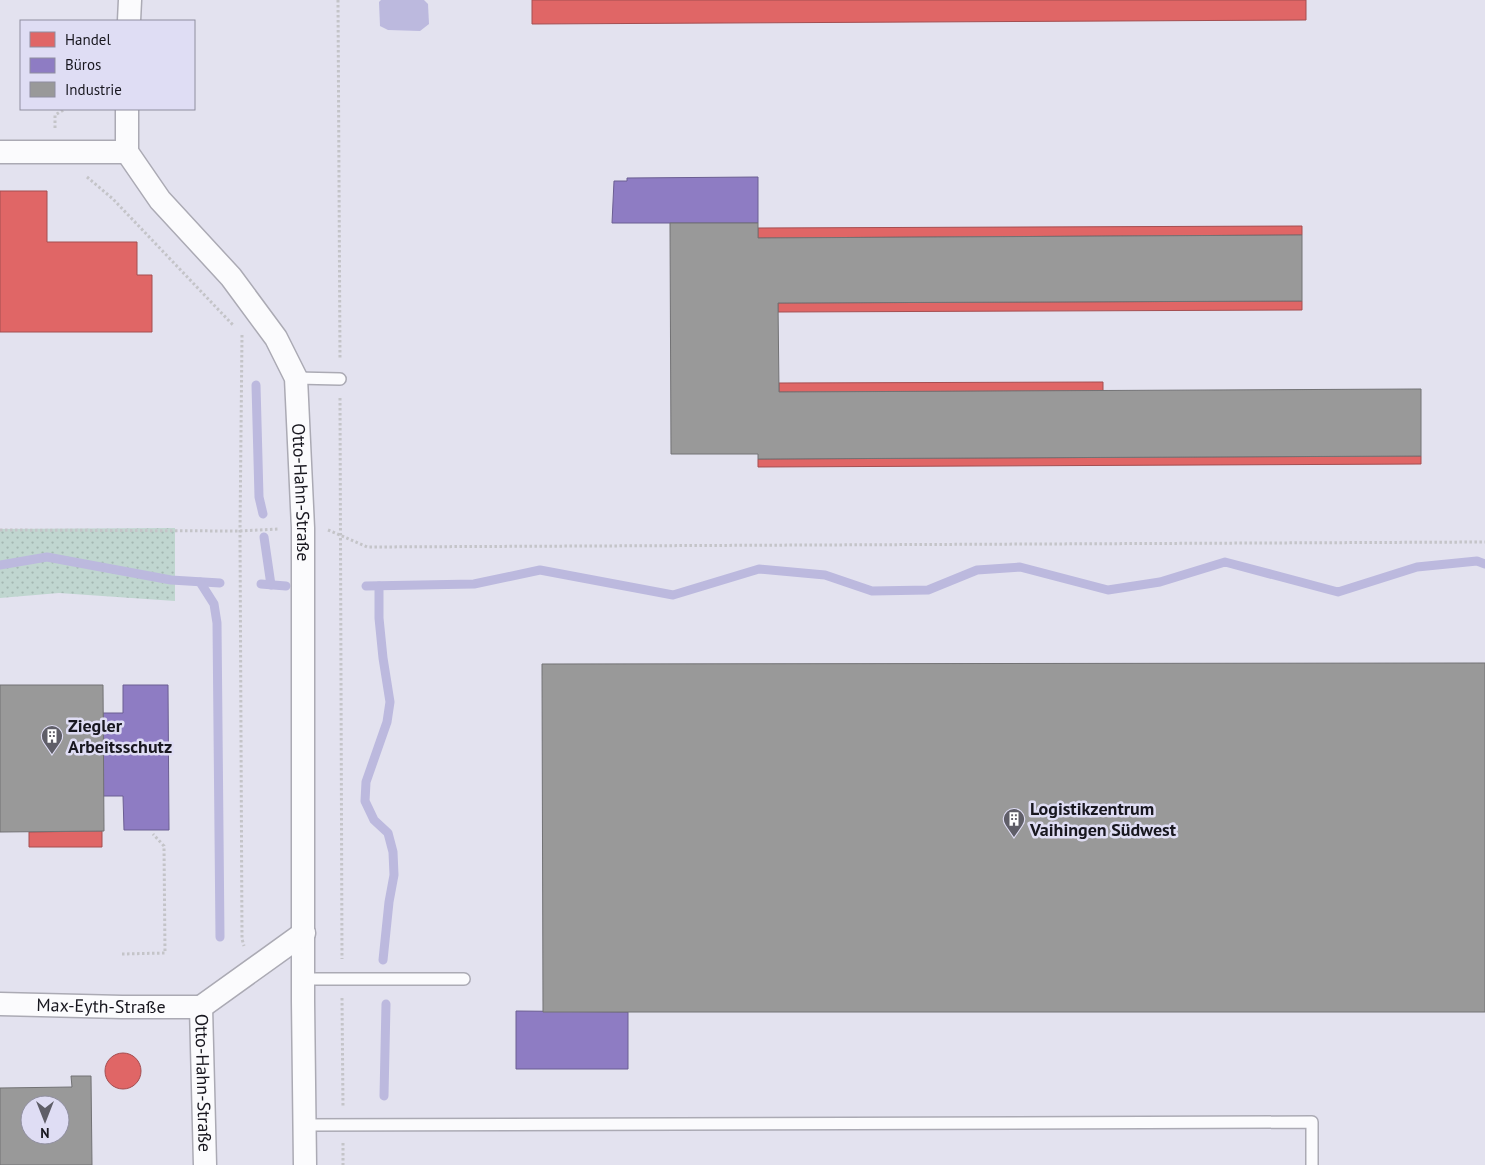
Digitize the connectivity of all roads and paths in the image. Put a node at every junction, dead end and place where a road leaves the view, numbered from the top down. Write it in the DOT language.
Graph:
graph roads {
  1 [pos="130,0"];
  2 [pos="338,0"];
  3 [pos="129,20"];
  4 [pos="63,110"];
  5 [pos="127,110"];
  6 [pos="0,152"];
  7 [pos="55,152"];
  8 [pos="127,152"];
  9 [pos="84,175"];
  10 [pos="235,328"];
  11 [pos="242,335"];
  12 [pos="296,378"];
  13 [pos="340,379"];
  14 [pos="302,528"];
  15 [pos="0,530"];
  16 [pos="240,531"];
  17 [pos="341,536"];
  18 [pos="1485,542"];
  19 [pos="153,834"];
  20 [pos="304,933"];
  21 [pos="122,954"];
  22 [pos="252,971"];
  23 [pos="304,979"];
  24 [pos="342,979"];
  25 [pos="464,979"];
  26 [pos="0,1004"];
  27 [pos="201,1007"];
  28 [pos="305,1124"];
  29 [pos="343,1124"];
  30 [pos="205,1165"];
  31 [pos="305,1165"];
  32 [pos="343,1165"];
  33 [pos="1312,1165"];
  1 -- 3 [label="street"];
  2 -- 13 [label="path"];
  4 -- 7 [label="path"];
  5 -- 8 [label="street"];
  6 -- 7 [label="street"];
  7 -- 8 [label="street"];
  8 -- 12 [label="street, Otto-Hahn-Straße"];
  9 -- 10 [label="path"];
  11 -- 16 [label="path"];
  12 -- 13 [label="lane"];
  12 -- 14 [label="street, Otto-Hahn-Straße"];
  13 -- 17 [label="path"];
  14 -- 16 [label="path"];
  14 -- 17 [label="path"];
  14 -- 20 [label="street, Otto-Hahn-Straße"];
  15 -- 16 [label="path"];
  16 -- 22 [label="path"];
  17 -- 18 [label="path"];
  17 -- 24 [label="path"];
  19 -- 21 [label="path"];
  20 -- 22 [label="street, Otto-Hahn-Straße"];
  20 -- 23 [label="street, Otto-Hahn-Straße"];
  22 -- 27 [label="street, Otto-Hahn-Straße"];
  23 -- 24 [label="lane"];
  23 -- 28 [label="street, Otto-Hahn-Straße"];
  24 -- 25 [label="lane"];
  24 -- 29 [label="path"];
  26 -- 27 [label="street, Max-Eyth-Straße"];
  27 -- 30 [label="street, Otto-Hahn-Straße"];
  28 -- 29 [label="lane"];
  28 -- 31 [label="street, Otto-Hahn-Straße"];
  29 -- 32 [label="path"];
  29 -- 33 [label="lane"];
}
